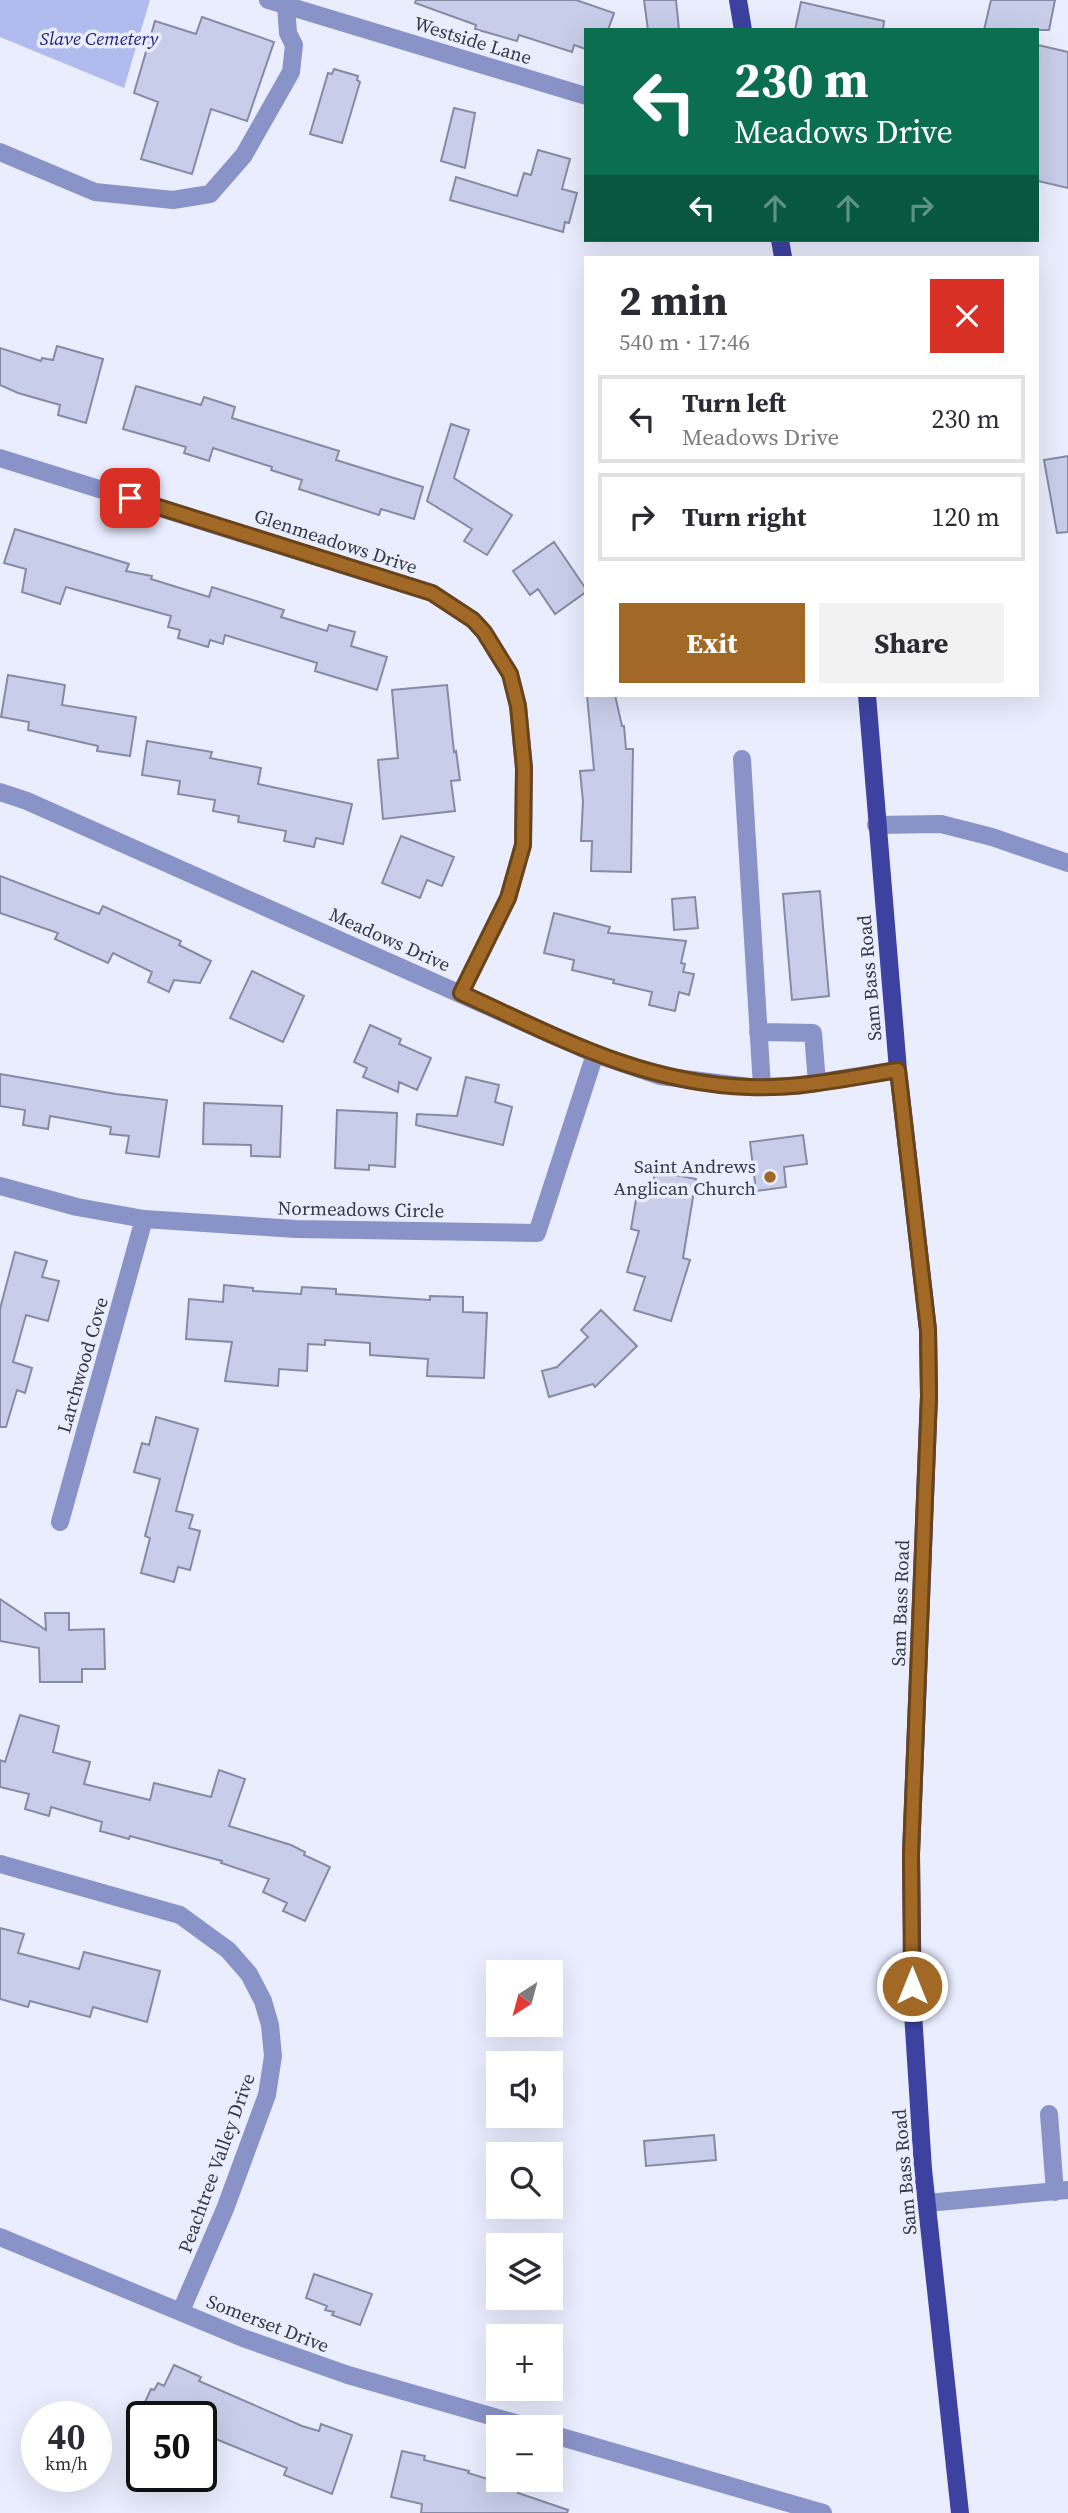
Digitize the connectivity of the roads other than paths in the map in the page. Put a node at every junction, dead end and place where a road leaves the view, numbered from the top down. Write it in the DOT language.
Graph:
graph roads {
  1 [pos="268,0"];
  2 [pos="738,0"];
  3 [pos="286,5"];
  4 [pos="743,28"];
  5 [pos="584,95"];
  6 [pos="0,152"];
  7 [pos="0,458"];
  8 [pos="867,697"];
  9 [pos="741,759"];
  10 [pos="0,792"];
  11 [pos="876,825"];
  12 [pos="1068,863"];
  13 [pos="461,993"];
  14 [pos="758,1032"];
  15 [pos="595,1054"];
  16 [pos="898,1070"];
  17 [pos="817,1083"];
  18 [pos="762,1087"];
  19 [pos="0,1186"];
  20 [pos="144,1219"];
  21 [pos="61,1522"];
  22 [pos="0,1864"];
  23 [pos="1049,2114"];
  24 [pos="1062,2191"];
  25 [pos="927,2203"];
  26 [pos="0,2237"];
  27 [pos="181,2311"];
  28 [pos="487,2415"];
  29 [pos="563,2437"];
  30 [pos="823,2513"];
  31 [pos="960,2513"];
  1 -- 3 [label="street, Westside Lane"];
  2 -- 4 [label="main road"];
  3 -- 5 [label="street, Westside Lane"];
  3 -- 6 [label="street"];
  7 -- 13 [label="street, Glenmeadows Drive"];
  8 -- 11 [label="main road, Sam Bass Road"];
  9 -- 14 [label="street"];
  10 -- 13 [label="street, Meadows Drive"];
  11 -- 12 [label="street"];
  11 -- 16 [label="main road, Sam Bass Road"];
  13 -- 15 [label="street, Meadows Drive"];
  14 -- 17 [label="street"];
  14 -- 18 [label="street"];
  15 -- 18 [label="street, Meadows Drive"];
  15 -- 20 [label="street, Normeadows Circle"];
  16 -- 17 [label="street, Meadows Drive"];
  16 -- 25 [label="main road, Sam Bass Road"];
  17 -- 18 [label="street, Meadows Drive"];
  19 -- 20 [label="street, Normeadows Circle"];
  20 -- 21 [label="street, Larchwood Cove"];
  22 -- 27 [label="street, Peachtree Valley Drive"];
  23 -- 24 [label="street"];
  24 -- 25 [label="street"];
  25 -- 31 [label="main road, Sam Bass Road"];
  26 -- 27 [label="street, Somerset Drive"];
  27 -- 28 [label="street, Somerset Drive"];
  29 -- 30 [label="street"];
}
